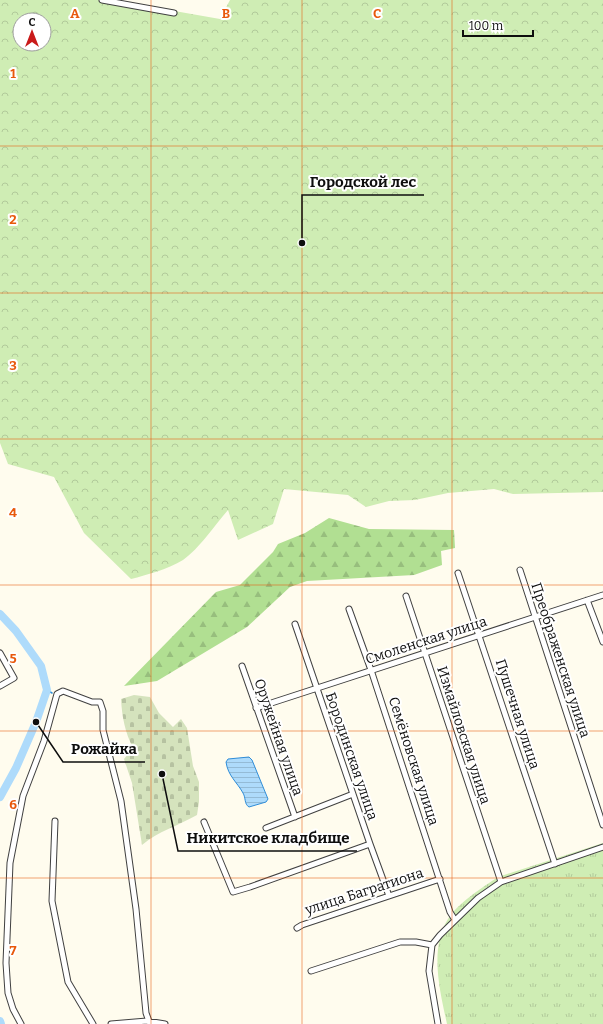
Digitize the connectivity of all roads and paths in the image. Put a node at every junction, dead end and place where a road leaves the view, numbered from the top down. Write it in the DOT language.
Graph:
graph roads {
  1 [pos="102,0"];
  2 [pos="174,13"];
  3 [pos="520,570"];
  4 [pos="458,573"];
  5 [pos="603,595"];
  6 [pos="406,596"];
  7 [pos="588,600"];
  8 [pos="349,609"];
  9 [pos="535,617"];
  10 [pos="294,624"];
  11 [pos="479,636"];
  12 [pos="603,642"];
  13 [pos="0,653"];
  14 [pos="424,653"];
  15 [pos="242,666"];
  16 [pos="371,670"];
  17 [pos="0,686"];
  18 [pos="316,688"];
  19 [pos="256,708"];
  20 [pos="352,794"];
  21 [pos="295,817"];
  22 [pos="55,821"];
  23 [pos="204,822"];
  24 [pos="603,825"];
  25 [pos="266,828"];
  26 [pos="370,844"];
  27 [pos="603,848"];
  28 [pos="555,864"];
  29 [pos="440,879"];
  30 [pos="501,882"];
  31 [pos="389,896"];
  32 [pos="455,920"];
  33 [pos="297,928"];
  34 [pos="432,945"];
  35 [pos="310,971"];
  36 [pos="148,1022"];
  37 [pos="21,1024"];
  38 [pos="93,1024"];
  39 [pos="110,1024"];
  40 [pos="165,1024"];
  41 [pos="438,1024"];
  1 -- 2 [label="street"];
  3 -- 9 [label="street, Преображенская улица"];
  4 -- 11 [label="street, Пушечная улица"];
  5 -- 7 [label="street, Смоленская улица"];
  6 -- 14 [label="street, Измайловская улица"];
  7 -- 9 [label="street, Смоленская улица"];
  7 -- 12 [label="street"];
  8 -- 16 [label="street, Семёновская улица"];
  9 -- 11 [label="street, Смоленская улица"];
  9 -- 24 [label="street, Преображенская улица"];
  10 -- 18 [label="street, Бородинская улица"];
  11 -- 14 [label="street, Смоленская улица"];
  11 -- 28 [label="street, Пушечная улица"];
  13 -- 17 [label="street"];
  14 -- 16 [label="street, Смоленская улица"];
  14 -- 30 [label="street, Измайловская улица"];
  15 -- 19 [label="street, Оружейная улица"];
  16 -- 18 [label="street, Смоленская улица"];
  16 -- 29 [label="street, Семёновская улица"];
  18 -- 19 [label="street, Смоленская улица"];
  18 -- 20 [label="street, Бородинская улица"];
  19 -- 21 [label="street, Оружейная улица"];
  20 -- 21 [label="street"];
  20 -- 26 [label="street, Бородинская улица"];
  21 -- 25 [label="street"];
  22 -- 38 [label="street"];
  23 -- 26 [label="street"];
  26 -- 31 [label="street, Бородинская улица"];
  27 -- 28 [label="street"];
  28 -- 30 [label="street"];
  29 -- 31 [label="street, улица Багратиона"];
  29 -- 32 [label="street, Семёновская улица"];
  30 -- 32 [label="street"];
  31 -- 33 [label="street, улица Багратиона"];
  32 -- 34 [label="street"];
  34 -- 35 [label="street"];
  34 -- 41 [label="street"];
  36 -- 37 [label="street"];
  36 -- 39 [label="street"];
  36 -- 40 [label="street"];
}
